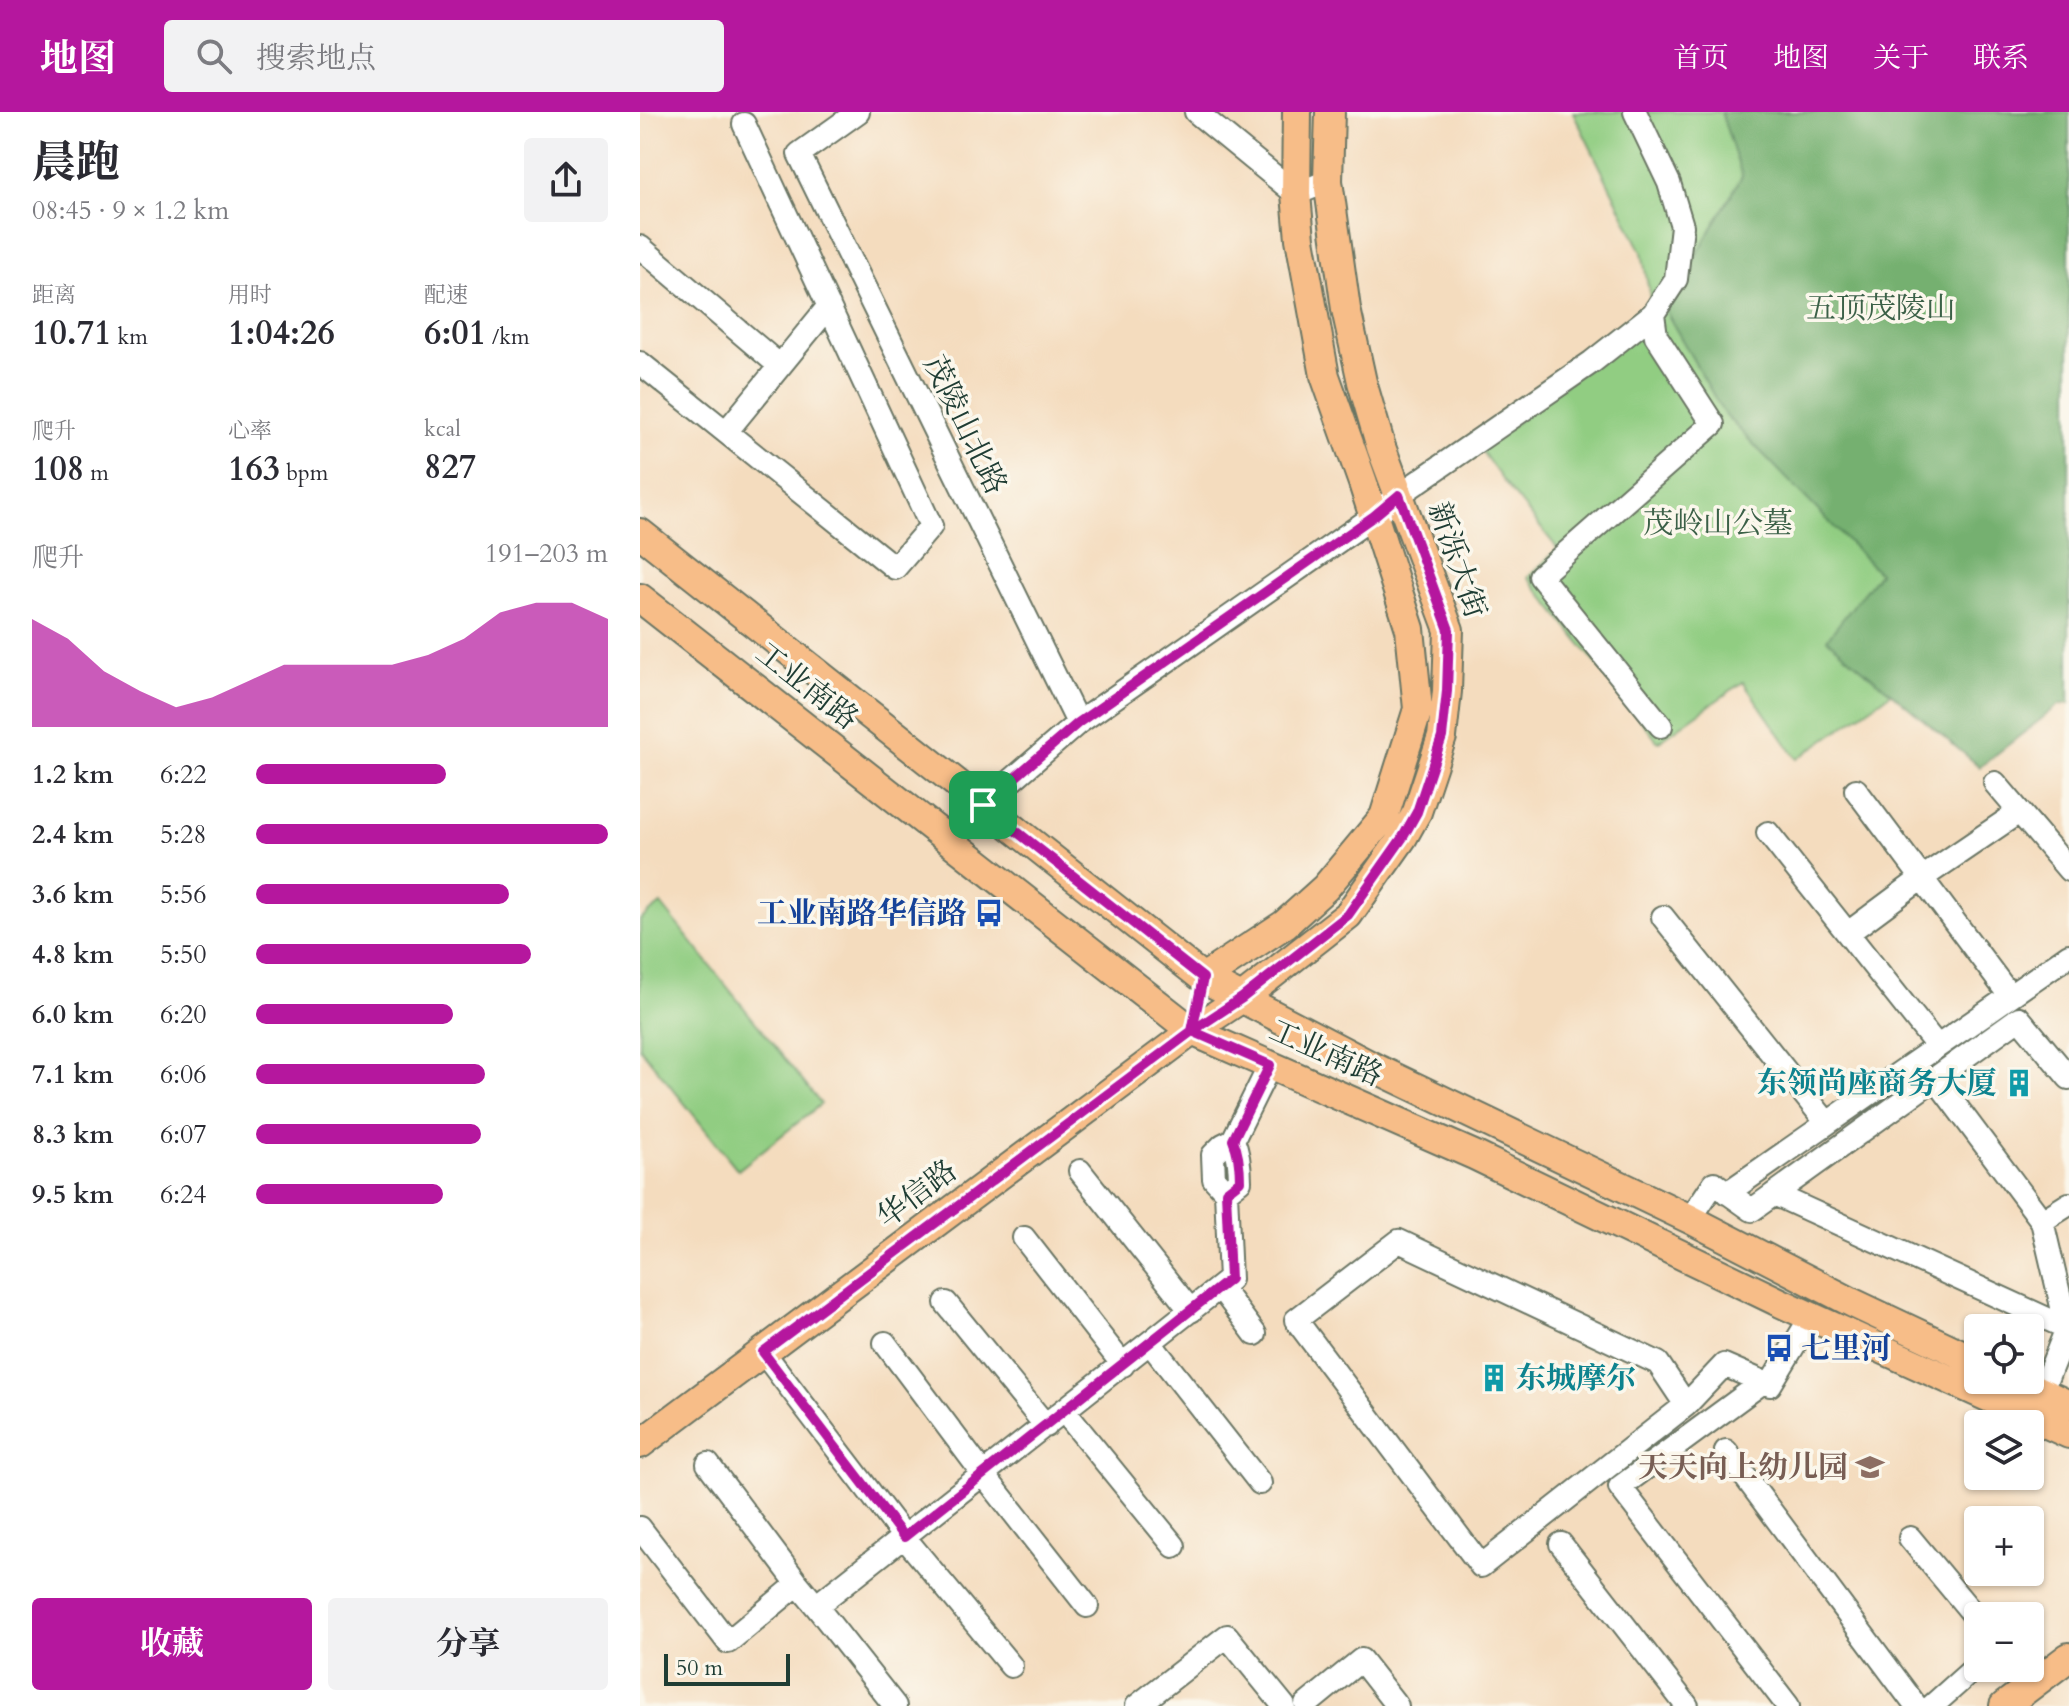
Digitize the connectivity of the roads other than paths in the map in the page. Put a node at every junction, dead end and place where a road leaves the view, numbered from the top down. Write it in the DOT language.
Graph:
graph roads {
  1 [pos="858,112"];
  2 [pos="1196,112"];
  3 [pos="1297,112"];
  4 [pos="1330,112"];
  5 [pos="1635,112"];
  6 [pos="744,116"];
  7 [pos="1328,181"];
  8 [pos="1296,194"];
  9 [pos="640,247"];
  10 [pos="829,306"];
  11 [pos="1653,314"];
  12 [pos="640,363"];
  13 [pos="780,366"];
  14 [pos="726,432"];
  15 [pos="1399,495"];
  16 [pos="1374,516"];
  17 [pos="640,533"];
  18 [pos="640,598"];
  19 [pos="1078,723"];
  20 [pos="1661,726"];
  21 [pos="1995,783"];
  22 [pos="1856,790"];
  23 [pos="983,805"];
  24 [pos="2019,812"];
  25 [pos="1768,833"];
  26 [pos="2069,870"];
  27 [pos="1922,878"];
  28 [pos="1663,917"];
  29 [pos="1848,933"];
  30 [pos="2069,955"];
  31 [pos="1203,978"];
  32 [pos="2010,996"];
  33 [pos="1242,998"];
  34 [pos="1192,1031"];
  35 [pos="1937,1046"];
  36 [pos="1270,1065"];
  37 [pos="1935,1078"];
  38 [pos="2069,1078"];
  39 [pos="1827,1123"];
  40 [pos="1080,1171"];
  41 [pos="1727,1193"];
  42 [pos="1774,1194"];
  43 [pos="2069,1204"];
  44 [pos="1690,1219"];
  45 [pos="2042,1221"];
  46 [pos="1024,1238"];
  47 [pos="1220,1287"];
  48 [pos="946,1303"];
  49 [pos="1191,1311"];
  50 [pos="1811,1317"];
  51 [pos="2067,1328"];
  52 [pos="1255,1334"];
  53 [pos="885,1343"];
  54 [pos="1150,1343"];
  55 [pos="763,1352"];
  56 [pos="1964,1355"];
  57 [pos="1123,1365"];
  58 [pos="1763,1382"];
  59 [pos="2044,1386"];
  60 [pos="2043,1394"];
  61 [pos="1686,1405"];
  62 [pos="2069,1405"];
  63 [pos="1064,1411"];
  64 [pos="1046,1426"];
  65 [pos="2069,1434"];
  66 [pos="640,1444"];
  67 [pos="1726,1451"];
  68 [pos="708,1464"];
  69 [pos="984,1475"];
  70 [pos="1260,1483"];
  71 [pos="640,1528"];
  72 [pos="904,1537"];
  73 [pos="1910,1538"];
  74 [pos="1561,1544"];
  75 [pos="1174,1546"];
  76 [pos="798,1584"];
  77 [pos="1964,1603"];
  78 [pos="816,1606"];
  79 [pos="1087,1606"];
  80 [pos="2069,1657"];
  81 [pos="1011,1666"];
  82 [pos="1964,1677"];
  83 [pos="895,1706"];
  84 [pos="1137,1706"];
  85 [pos="1300,1706"];
  86 [pos="1397,1706"];
  87 [pos="1687,1706"];
  88 [pos="1788,1706"];
  89 [pos="1916,1706"];
  90 [pos="1932,1706"];
  91 [pos="2004,1706"];
  1 -- 19 [label="street, 茂陵山北路"];
  2 -- 8 [label="street"];
  3 -- 8 [label="main road"];
  4 -- 7 [label="main road, 新泺大街"];
  5 -- 11 [label="street"];
  6 -- 10 [label="street"];
  7 -- 8 [label="street"];
  7 -- 15 [label="main road, 新泺大街"];
  8 -- 16 [label="main road"];
  9 -- 13 [label="street"];
  10 -- 13 [label="street"];
  10 -- 14 [label="street"];
  11 -- 15 [label="street"];
  11 -- 20 [label="street"];
  12 -- 14 [label="street"];
  13 -- 14 [label="street"];
  15 -- 16 [label="street"];
  15 -- 33 [label="main road, 新泺大街"];
  16 -- 19 [label="street"];
  16 -- 31 [label="main road"];
  17 -- 23 [label="main road, 工业南路"];
  18 -- 34 [label="main road, 工业南路"];
  19 -- 23 [label="street"];
  21 -- 24 [label="street"];
  22 -- 27 [label="street"];
  23 -- 31 [label="main road, 工业南路"];
  24 -- 26 [label="street"];
  24 -- 27 [label="street"];
  25 -- 29 [label="street"];
  27 -- 29 [label="street"];
  27 -- 32 [label="street"];
  28 -- 39 [label="street"];
  29 -- 35 [label="street"];
  30 -- 32 [label="street"];
  31 -- 33 [label="main road, 工业南路"];
  31 -- 34 [label="main road"];
  32 -- 35 [label="street"];
  33 -- 34 [label="main road, 新泺大街"];
  33 -- 44 [label="main road, 工业南路"];
  34 -- 36 [label="main road, 工业南路"];
  34 -- 55 [label="main road, 华信路"];
  35 -- 39 [label="street"];
  36 -- 47 [label="street"];
  36 -- 50 [label="main road, 工业南路"];
  37 -- 38 [label="street"];
  37 -- 42 [label="street"];
  37 -- 45 [label="street"];
  39 -- 41 [label="street"];
  40 -- 49 [label="street"];
  41 -- 42 [label="street"];
  41 -- 44 [label="street"];
  42 -- 51 [label="street"];
  43 -- 45 [label="street"];
  44 -- 56 [label="main road, 工业南路"];
  45 -- 51 [label="street"];
  46 -- 57 [label="street"];
  47 -- 49 [label="street"];
  47 -- 52 [label="street"];
  48 -- 64 [label="street"];
  49 -- 54 [label="street"];
  50 -- 58 [label="street"];
  50 -- 65 [label="main road, 工业南路"];
  51 -- 59 [label="street"];
  53 -- 69 [label="street"];
  54 -- 57 [label="street"];
  54 -- 70 [label="street"];
  55 -- 66 [label="main road, 华信路"];
  55 -- 72 [label="street"];
  57 -- 63 [label="street"];
  58 -- 61 [label="street"];
  58 -- 88 [label="street"];
  60 -- 62 [label="main road"];
  61 -- 61 [label="street"];
  63 -- 64 [label="street"];
  63 -- 75 [label="street"];
  64 -- 69 [label="street"];
  67 -- 89 [label="street"];
  68 -- 76 [label="street"];
  69 -- 72 [label="street"];
  69 -- 79 [label="street"];
  71 -- 76 [label="street"];
  72 -- 78 [label="street"];
  72 -- 81 [label="street"];
  73 -- 77 [label="street"];
  74 -- 87 [label="street"];
  76 -- 78 [label="street"];
  78 -- 83 [label="street"];
  80 -- 91 [label="main road"];
  82 -- 90 [label="street"];
  84 -- 85 [label="street"];
  85 -- 86 [label="street"];
}
